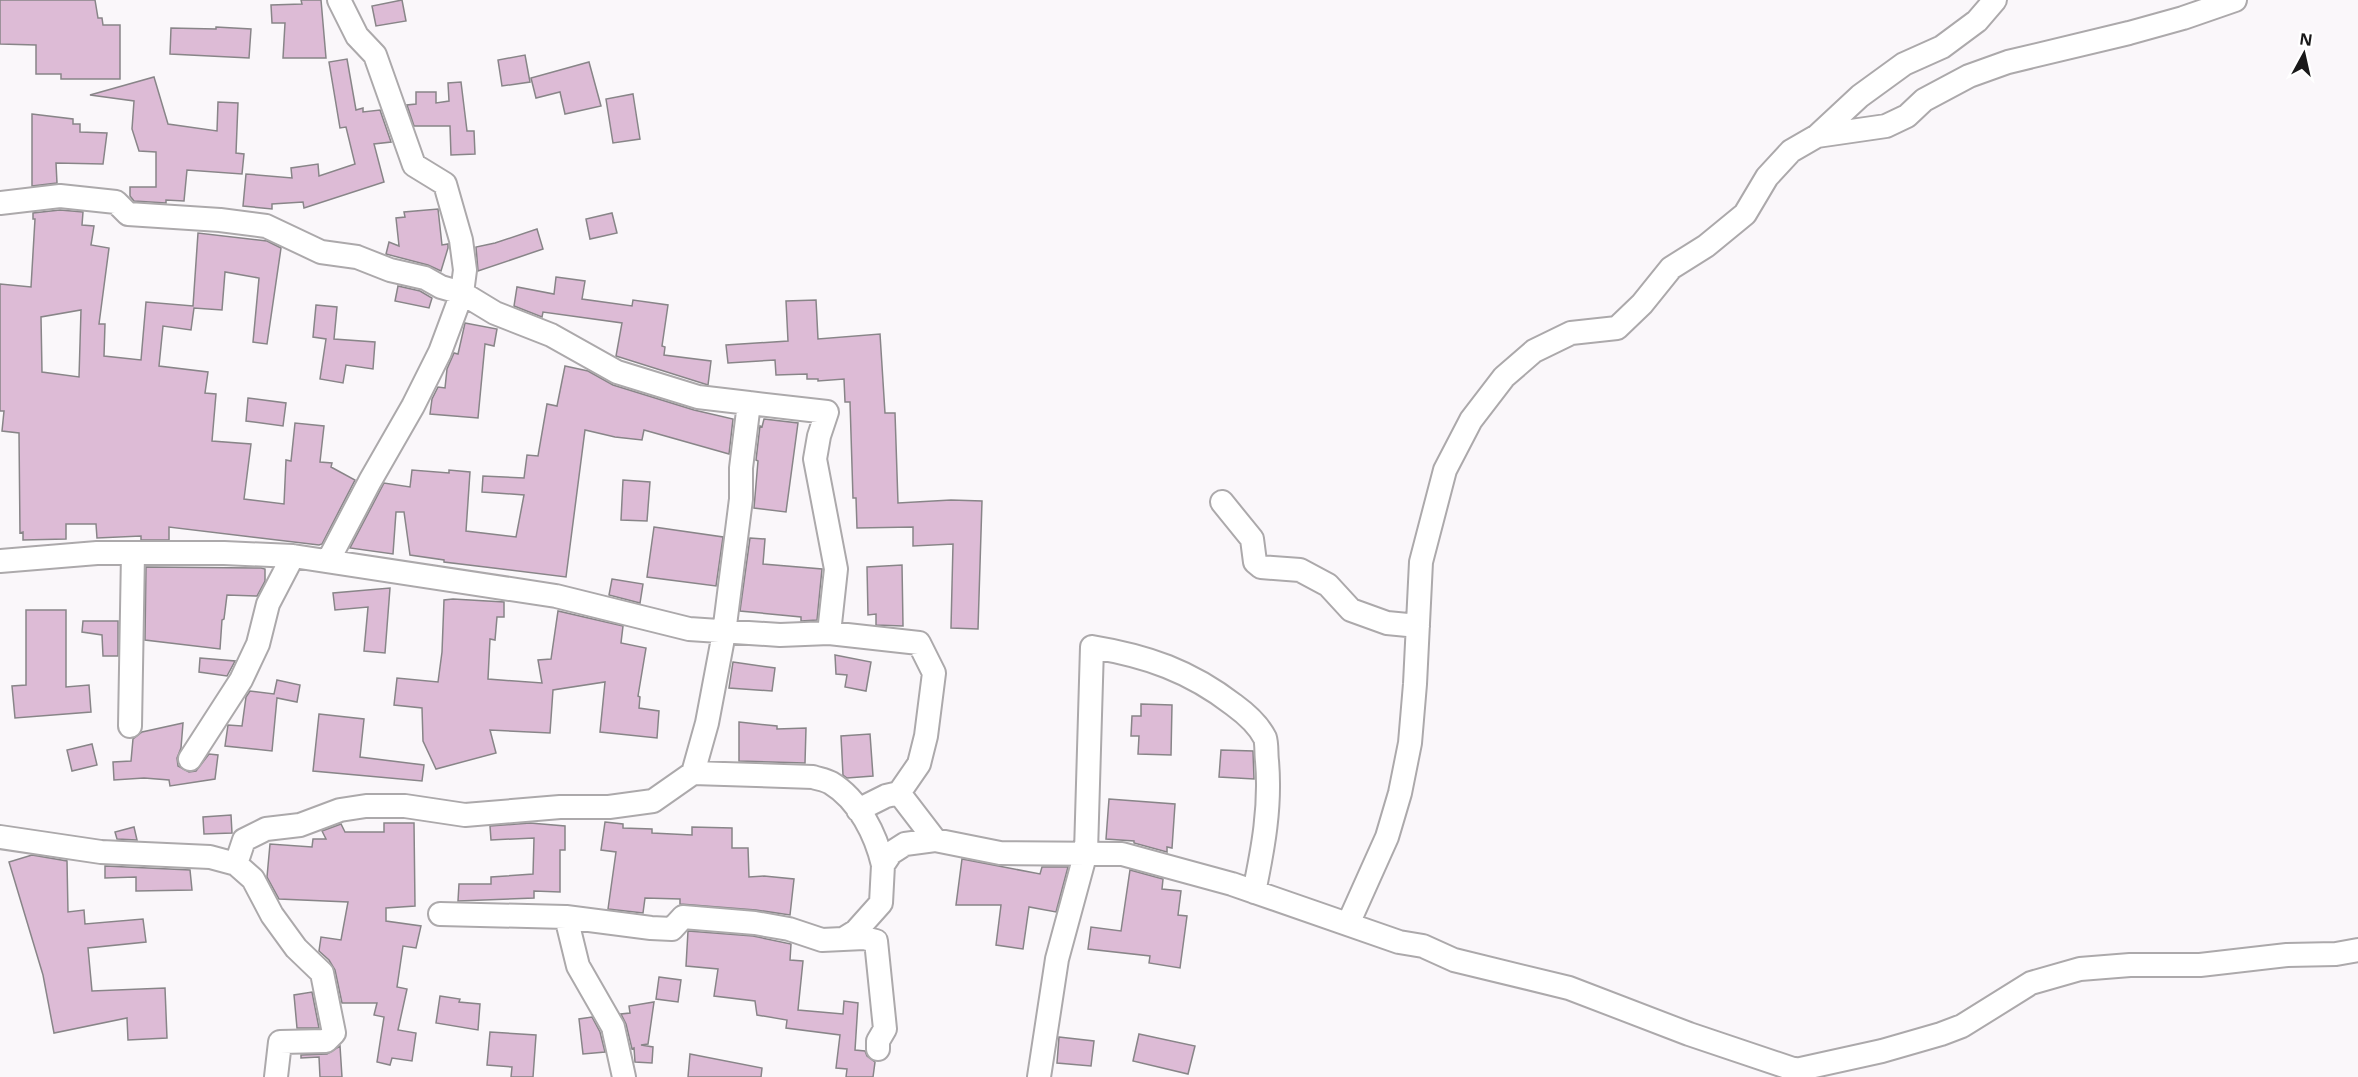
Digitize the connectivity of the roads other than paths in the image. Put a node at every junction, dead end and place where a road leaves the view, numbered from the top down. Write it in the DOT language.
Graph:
graph roads {
  1 [pos="339,0"];
  2 [pos="1995,0"];
  3 [pos="2235,0"];
  4 [pos="1817,136"];
  5 [pos="0,203"];
  6 [pos="462,293"];
  7 [pos="749,403"];
  8 [pos="1222,502"];
  9 [pos="133,553"];
  10 [pos="293,556"];
  11 [pos="0,561"];
  12 [pos="328,561"];
  13 [pos="1418,626"];
  14 [pos="724,633"];
  15 [pos="829,633"];
  16 [pos="130,726"];
  17 [pos="190,759"];
  18 [pos="693,773"];
  19 [pos="899,793"];
  20 [pos="858,810"];
  21 [pos="0,837"];
  22 [pos="935,840"];
  23 [pos="1086,852"];
  24 [pos="236,864"];
  25 [pos="883,865"];
  26 [pos="1254,892"];
  27 [pos="440,914"];
  28 [pos="566,916"];
  29 [pos="1348,924"];
  30 [pos="843,939"];
  31 [pos="2358,950"];
  32 [pos="878,1049"];
  33 [pos="1800,1074"];
  34 [pos="276,1077"];
  35 [pos="624,1077"];
  36 [pos="1039,1077"];
  1 -- 6 [label="street"];
  2 -- 4 [label="street"];
  3 -- 4 [label="street"];
  4 -- 13 [label="street"];
  5 -- 6 [label="street"];
  6 -- 7 [label="street"];
  6 -- 12 [label="street"];
  7 -- 14 [label="street"];
  7 -- 15 [label="street"];
  8 -- 13 [label="street"];
  9 -- 10 [label="street"];
  9 -- 11 [label="street"];
  9 -- 16 [label="street"];
  10 -- 12 [label="street"];
  10 -- 17 [label="street"];
  12 -- 14 [label="street"];
  13 -- 29 [label="street"];
  14 -- 15 [label="street"];
  14 -- 18 [label="street"];
  15 -- 19 [label="street"];
  18 -- 20 [label="street"];
  18 -- 24 [label="street"];
  19 -- 20 [label="street"];
  19 -- 22 [label="street"];
  20 -- 25 [label="street"];
  21 -- 24 [label="street"];
  22 -- 23 [label="street"];
  22 -- 25 [label="street"];
  23 -- 26 [label="street"];
  23 -- 26 [label="street"];
  23 -- 36 [label="street"];
  24 -- 34 [label="street"];
  25 -- 30 [label="street"];
  26 -- 29 [label="street"];
  27 -- 28 [label="street"];
  28 -- 30 [label="street"];
  28 -- 35 [label="street"];
  29 -- 33 [label="street"];
  30 -- 32 [label="street"];
  31 -- 33 [label="street"];
}
